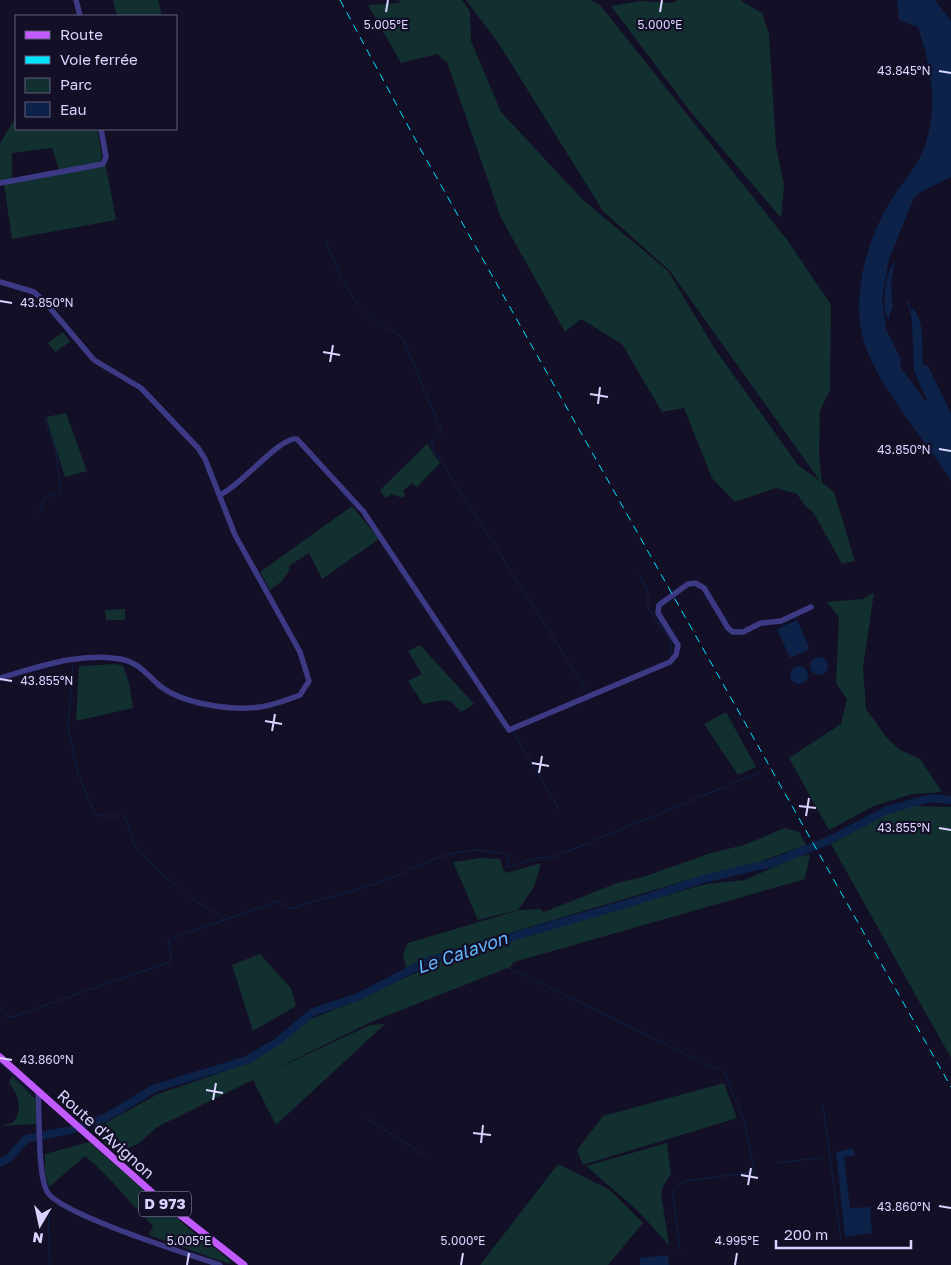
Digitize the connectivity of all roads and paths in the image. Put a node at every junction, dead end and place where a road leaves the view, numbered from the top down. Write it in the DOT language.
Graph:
graph roads {
  1 [pos="76,0"];
  2 [pos="80,15"];
  3 [pos="101,130"];
  4 [pos="0,183"];
  5 [pos="0,282"];
  6 [pos="220,495"];
  7 [pos="811,607"];
  8 [pos="0,678"];
  9 [pos="0,1057"];
  10 [pos="38,1091"];
  11 [pos="220,1265"];
  12 [pos="243,1265"];
  1 -- 2 [label="street"];
  3 -- 4 [label="street"];
  5 -- 6 [label="street"];
  6 -- 7 [label="street"];
  6 -- 8 [label="street"];
  9 -- 10 [label="main road, Route d'Avignon"];
  10 -- 11 [label="street"];
  10 -- 12 [label="main road, Route d'Avignon / D 973"];
}
